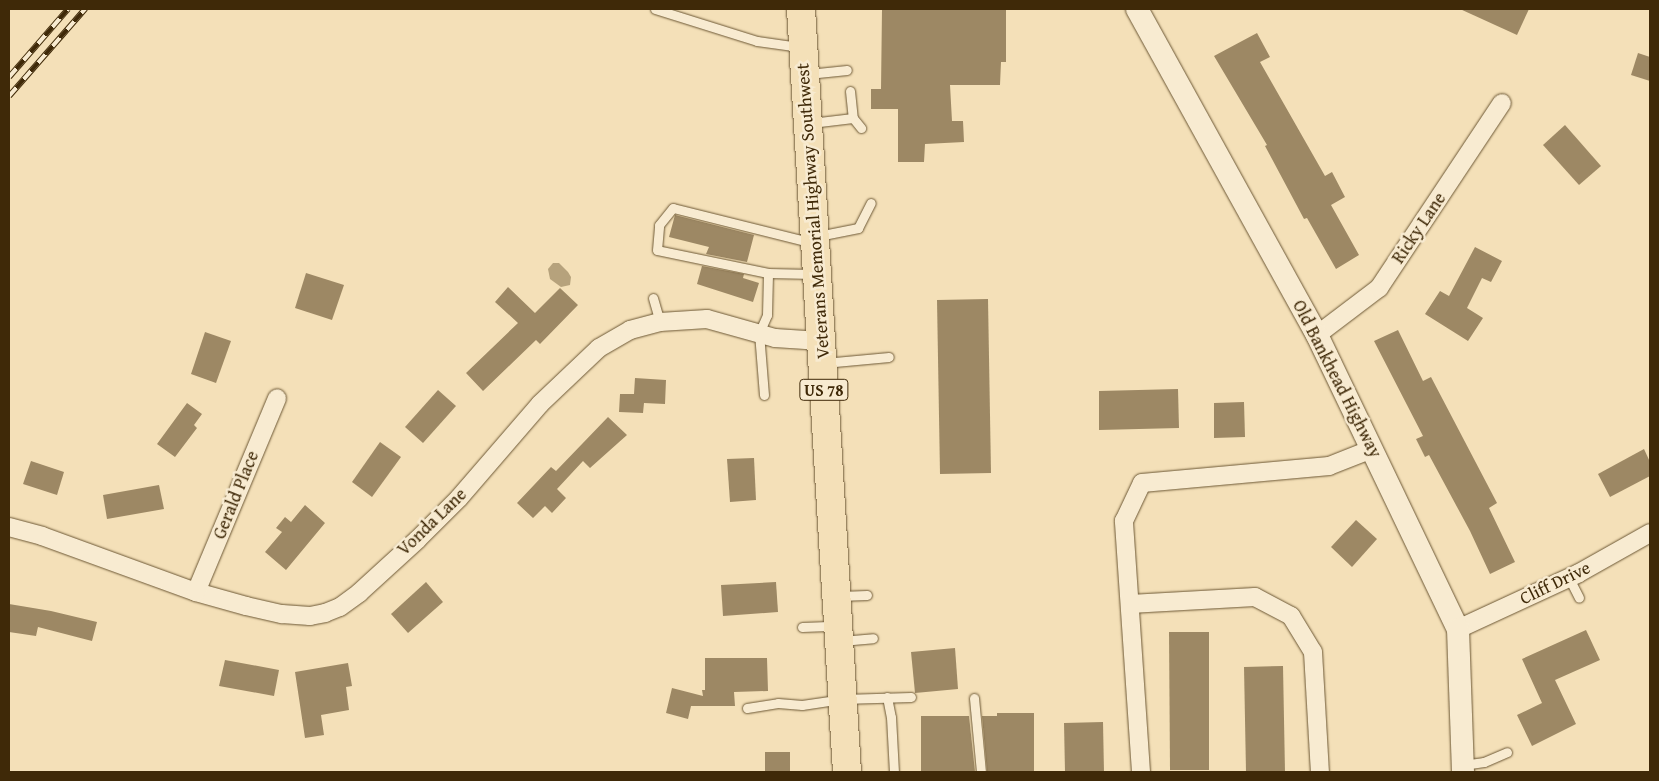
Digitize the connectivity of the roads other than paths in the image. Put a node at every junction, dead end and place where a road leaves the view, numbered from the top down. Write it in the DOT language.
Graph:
graph roads {
  1 [pos="655,9"];
  2 [pos="801,9"];
  3 [pos="1138,9"];
  4 [pos="803,47"];
  5 [pos="847,70"];
  6 [pos="805,74"];
  7 [pos="850,91"];
  8 [pos="1502,103"];
  9 [pos="853,118"];
  10 [pos="808,124"];
  11 [pos="861,128"];
  12 [pos="871,202"];
  13 [pos="815,240"];
  14 [pos="768,273"];
  15 [pos="817,274"];
  16 [pos="653,298"];
  17 [pos="660,322"];
  18 [pos="759,334"];
  19 [pos="1317,336"];
  20 [pos="822,352"];
  21 [pos="889,357"];
  22 [pos="764,395"];
  23 [pos="276,398"];
  24 [pos="1372,449"];
  25 [pos="9,527"];
  26 [pos="1650,533"];
  27 [pos="1568,578"];
  28 [pos="196,592"];
  29 [pos="867,595"];
  30 [pos="836,596"];
  31 [pos="1579,598"];
  32 [pos="1130,604"];
  33 [pos="802,627"];
  34 [pos="1458,629"];
  35 [pos="838,633"];
  36 [pos="873,638"];
  37 [pos="887,697"];
  38 [pos="911,698"];
  39 [pos="974,698"];
  40 [pos="842,699"];
  41 [pos="747,708"];
  42 [pos="1507,752"];
  43 [pos="1463,769"];
  44 [pos="846,772"];
  45 [pos="894,772"];
  46 [pos="981,772"];
  47 [pos="1141,772"];
  48 [pos="1320,772"];
  1 -- 4 [label="lane"];
  2 -- 4 [label="main road, Veterans Memorial Highway Southwest / US 78"];
  3 -- 19 [label="street, Old Bankhead Highway"];
  4 -- 6 [label="main road, Veterans Memorial Highway Southwest / US 78"];
  5 -- 6 [label="lane"];
  6 -- 10 [label="main road, Veterans Memorial Highway Southwest / US 78"];
  7 -- 9 [label="lane"];
  8 -- 19 [label="street, Ricky Lane"];
  9 -- 10 [label="lane"];
  9 -- 11 [label="lane"];
  10 -- 13 [label="main road, Veterans Memorial Highway Southwest / US 78"];
  12 -- 13 [label="lane"];
  13 -- 14 [label="lane"];
  13 -- 15 [label="main road, Veterans Memorial Highway Southwest / US 78"];
  14 -- 15 [label="lane"];
  14 -- 18 [label="lane"];
  15 -- 20 [label="main road, Veterans Memorial Highway Southwest / US 78"];
  16 -- 17 [label="lane"];
  17 -- 18 [label="street, Vonda Lane"];
  17 -- 28 [label="street, Vonda Lane"];
  18 -- 20 [label="street, Vonda Lane"];
  18 -- 22 [label="lane"];
  19 -- 24 [label="street, Old Bankhead Highway"];
  20 -- 21 [label="lane"];
  20 -- 30 [label="main road, Veterans Memorial Highway Southwest / US 78"];
  23 -- 28 [label="street, Gerald Place"];
  24 -- 32 [label="street"];
  24 -- 34 [label="street, Old Bankhead Highway"];
  25 -- 28 [label="street, Vonda Lane"];
  26 -- 27 [label="street, Cliff Drive"];
  27 -- 31 [label="lane"];
  27 -- 34 [label="street, Cliff Drive"];
  29 -- 30 [label="lane"];
  30 -- 35 [label="main road, Veterans Memorial Highway Southwest / US 78"];
  32 -- 47 [label="street"];
  32 -- 48 [label="street"];
  33 -- 35 [label="lane"];
  34 -- 43 [label="street, Old Bankhead Highway"];
  35 -- 36 [label="lane"];
  35 -- 40 [label="main road, Veterans Memorial Highway Southwest / US 78"];
  37 -- 38 [label="lane"];
  37 -- 40 [label="lane"];
  37 -- 45 [label="lane"];
  39 -- 46 [label="lane"];
  40 -- 41 [label="lane"];
  40 -- 44 [label="main road, Veterans Memorial Highway Southwest / US 78"];
  42 -- 43 [label="lane"];
}
